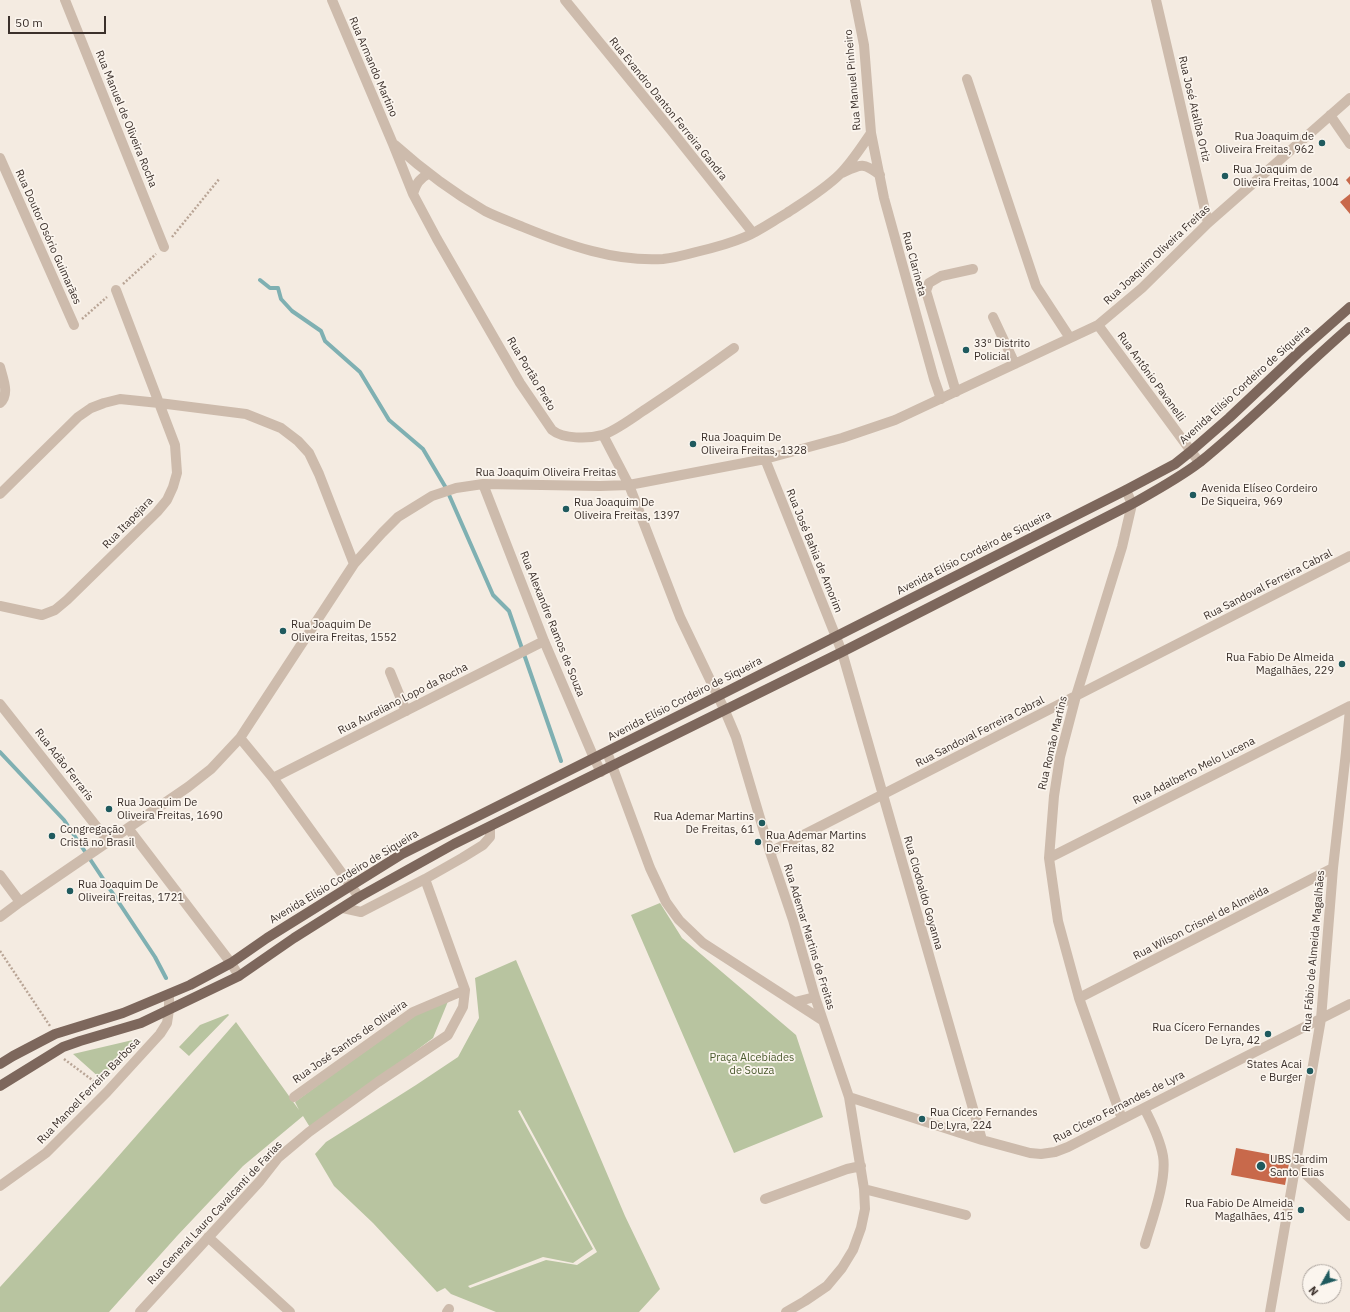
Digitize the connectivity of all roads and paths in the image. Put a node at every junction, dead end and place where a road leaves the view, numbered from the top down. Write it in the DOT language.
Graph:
graph roads {
  1 [pos="65,0"];
  2 [pos="332,0"];
  3 [pos="565,0"];
  4 [pos="855,0"];
  5 [pos="1156,0"];
  6 [pos="966,78"];
  7 [pos="1350,98"];
  8 [pos="1330,115"];
  9 [pos="871,132"];
  10 [pos="393,144"];
  11 [pos="1350,144"];
  12 [pos="0,158"];
  13 [pos="428,174"];
  14 [pos="840,174"];
  15 [pos="880,175"];
  16 [pos="220,178"];
  17 [pos="413,194"];
  18 [pos="1208,223"];
  19 [pos="753,233"];
  20 [pos="164,247"];
  21 [pos="973,269"];
  22 [pos="116,290"];
  23 [pos="1350,306"];
  24 [pos="993,317"];
  25 [pos="74,325"];
  26 [pos="1098,325"];
  27 [pos="1350,327"];
  28 [pos="1070,338"];
  29 [pos="734,348"];
  30 [pos="1015,364"];
  31 [pos="0,367"];
  32 [pos="956,392"];
  33 [pos="941,399"];
  34 [pos="0,403"];
  35 [pos="159,403"];
  36 [pos="604,435"];
  37 [pos="1190,452"];
  38 [pos="765,459"];
  39 [pos="1199,462"];
  40 [pos="483,484"];
  41 [pos="629,485"];
  42 [pos="1126,490"];
  43 [pos="0,494"];
  44 [pos="1132,504"];
  45 [pos="1350,556"];
  46 [pos="354,564"];
  47 [pos="0,606"];
  48 [pos="836,637"];
  49 [pos="544,641"];
  50 [pos="842,652"];
  51 [pos="390,672"];
  52 [pos="718,696"];
  53 [pos="1076,696"];
  54 [pos="0,704"];
  55 [pos="1350,708"];
  56 [pos="406,711"];
  57 [pos="725,711"];
  58 [pos="240,738"];
  59 [pos="607,752"];
  60 [pos="1348,752"];
  61 [pos="594,758"];
  62 [pos="612,766"];
  63 [pos="601,772"];
  64 [pos="273,778"];
  65 [pos="882,795"];
  66 [pos="490,827"];
  67 [pos="128,828"];
  68 [pos="108,841"];
  69 [pos="770,852"];
  70 [pos="1048,858"];
  71 [pos="1333,868"];
  72 [pos="0,875"];
  73 [pos="425,880"];
  74 [pos="351,886"];
  75 [pos="359,897"];
  76 [pos="20,902"];
  77 [pos="343,908"];
  78 [pos="0,917"];
  79 [pos="0,951"];
  80 [pos="231,963"];
  81 [pos="239,976"];
  82 [pos="465,990"];
  83 [pos="169,995"];
  84 [pos="815,997"];
  85 [pos="1079,998"];
  86 [pos="795,1002"];
  87 [pos="1350,1004"];
  88 [pos="169,1010"];
  89 [pos="1321,1019"];
  90 [pos="822,1020"];
  91 [pos="55,1034"];
  92 [pos="55,1052"];
  93 [pos="0,1064"];
  94 [pos="0,1086"];
  95 [pos="107,1092"];
  96 [pos="294,1097"];
  97 [pos="849,1097"];
  98 [pos="1144,1108"];
  99 [pos="1122,1119"];
  100 [pos="982,1140"];
  101 [pos="1296,1165"];
  102 [pos="861,1166"];
  103 [pos="0,1186"];
  104 [pos="864,1189"];
  105 [pos="765,1199"];
  106 [pos="966,1215"];
  107 [pos="1350,1216"];
  108 [pos="208,1237"];
  109 [pos="1145,1244"];
  110 [pos="140,1312"];
  111 [pos="290,1312"];
  112 [pos="786,1312"];
  113 [pos="1270,1312"];
  1 -- 20 [label="street, Rua Manuel de Oliveira Rocha"];
  2 -- 10 [label="street, Rua Armando Martino"];
  3 -- 19 [label="street, Rua Evandro Danton Ferreira Gandra"];
  4 -- 9 [label="street, Rua Manuel Pinheiro"];
  5 -- 18 [label="street, Rua José Ataliba Ortiz"];
  6 -- 28 [label="street"];
  7 -- 8 [label="street, Rua Joaquim Oliveira Freitas"];
  8 -- 11 [label="street"];
  8 -- 18 [label="street, Rua Joaquim Oliveira Freitas"];
  9 -- 14 [label="street, Rua Manuel Pinheiro"];
  9 -- 15 [label="street, Rua Clarineta"];
  10 -- 13 [label="street, Rua Manuel Pinheiro"];
  10 -- 17 [label="street, Rua Portão Preto"];
  12 -- 25 [label="street, Rua Doutor Osório Guimarães"];
  13 -- 17 [label="street"];
  13 -- 19 [label="street, Rua Manuel Pinheiro"];
  14 -- 15 [label="street, Rua Manuel Pinheiro"];
  14 -- 19 [label="street, Rua Manuel Pinheiro"];
  15 -- 33 [label="street, Rua Clarineta"];
  16 -- 20 [label="path"];
  17 -- 36 [label="street, Rua Portão Preto"];
  18 -- 26 [label="street, Rua Joaquim Oliveira Freitas"];
  20 -- 22 [label="path"];
  21 -- 32 [label="street"];
  22 -- 25 [label="path"];
  22 -- 35 [label="street, Rua Itapejara"];
  23 -- 37 [label="main road, Avenida Elísio Cordeiro de Siqueira"];
  24 -- 30 [label="street"];
  26 -- 28 [label="street, Rua Joaquim Oliveira Freitas"];
  26 -- 37 [label="street, Rua Antônio Pavanelli"];
  27 -- 39 [label="main road"];
  28 -- 30 [label="street, Rua Joaquim Oliveira Freitas"];
  29 -- 36 [label="street, Rua Portão Preto"];
  30 -- 32 [label="street, Rua Joaquim Oliveira Freitas"];
  31 -- 34 [label="street"];
  32 -- 33 [label="street, Rua Joaquim Oliveira Freitas"];
  33 -- 38 [label="street, Rua Joaquim Oliveira Freitas"];
  35 -- 43 [label="street"];
  35 -- 46 [label="street"];
  35 -- 47 [label="street, Rua Itapejara"];
  36 -- 41 [label="street, Rua Ademar Martins de Freitas"];
  37 -- 39 [label="street, Rua Antônio Pavanelli"];
  37 -- 42 [label="main road, Avenida Elísio Cordeiro de Siqueira"];
  38 -- 41 [label="street, Rua Joaquim Oliveira Freitas"];
  38 -- 48 [label="street, Rua José Bahia de Amorim"];
  39 -- 44 [label="main road"];
  40 -- 41 [label="street, Rua Joaquim Oliveira Freitas"];
  40 -- 46 [label="street, Rua Joaquim Oliveira Freitas"];
  40 -- 49 [label="street, Rua Alexandre Ramos de Souza"];
  41 -- 52 [label="street, Rua Ademar Martins de Freitas"];
  42 -- 44 [label="street"];
  42 -- 48 [label="main road, Avenida Elísio Cordeiro de Siqueira"];
  44 -- 50 [label="main road"];
  44 -- 53 [label="street, Rua Romão Martins"];
  45 -- 53 [label="street, Rua Sandoval Ferreira Cabral"];
  46 -- 58 [label="street, Rua Joaquim Oliveira Freitas"];
  48 -- 50 [label="street, Rua José Bahia de Amorim"];
  48 -- 52 [label="main road, Avenida Elísio Cordeiro de Siqueira"];
  49 -- 56 [label="street, Rua Aureliano Lopo da Rocha"];
  49 -- 61 [label="street, Rua Alexandre Ramos de Souza"];
  50 -- 57 [label="main road"];
  50 -- 65 [label="street, Rua Clodoaldo Goyanna"];
  51 -- 56 [label="street"];
  52 -- 57 [label="street, Rua Ademar Martins de Freitas"];
  52 -- 59 [label="main road, Avenida Elísio Cordeiro de Siqueira"];
  53 -- 65 [label="street, Rua Sandoval Ferreira Cabral"];
  53 -- 70 [label="street, Rua Romão Martins"];
  54 -- 68 [label="street, Rua Adão Ferraris"];
  55 -- 60 [label="street, Rua Fábio de Almeida Magalhães"];
  55 -- 70 [label="street, Rua Adalberto Melo Lucena"];
  56 -- 64 [label="street, Rua Aureliano Lopo da Rocha"];
  57 -- 62 [label="main road"];
  57 -- 69 [label="street, Rua Ademar Martins de Freitas"];
  58 -- 64 [label="street"];
  58 -- 67 [label="street, Rua Joaquim Oliveira Freitas"];
  59 -- 61 [label="main road, Avenida Elísio Cordeiro de Siqueira"];
  59 -- 62 [label="street"];
  60 -- 71 [label="street, Rua Fábio de Almeida Magalhães"];
  61 -- 63 [label="street, Rua Alexandre Ramos de Souza"];
  61 -- 74 [label="main road, Avenida Elísio Cordeiro de Siqueira"];
  62 -- 63 [label="main road"];
  62 -- 86 [label="street"];
  63 -- 66 [label="main road"];
  64 -- 74 [label="street"];
  65 -- 69 [label="street, Rua Sandoval Ferreira Cabral"];
  65 -- 100 [label="street, Rua Clodoaldo Goyanna"];
  66 -- 73 [label="street"];
  66 -- 75 [label="main road"];
  67 -- 68 [label="street, Rua Joaquim Oliveira Freitas"];
  67 -- 80 [label="street"];
  68 -- 76 [label="street, Rua Joaquim Oliveira Freitas"];
  69 -- 84 [label="street, Rua Ademar Martins de Freitas"];
  70 -- 85 [label="street, Rua Romão Martins"];
  71 -- 85 [label="street, Rua Wilson Crisnel de Almeida"];
  71 -- 89 [label="street, Rua Fábio de Almeida Magalhães"];
  72 -- 76 [label="street"];
  73 -- 77 [label="street"];
  73 -- 82 [label="street, Rua General Lauro Cavalcanti de Farias"];
  74 -- 75 [label="street"];
  74 -- 80 [label="main road, Avenida Elísio Cordeiro de Siqueira"];
  75 -- 77 [label="main road"];
  76 -- 78 [label="street, Rua Joaquim Oliveira Freitas"];
  77 -- 81 [label="main road"];
  79 -- 91 [label="path"];
  80 -- 81 [label="street"];
  80 -- 83 [label="main road, Avenida Elísio Cordeiro de Siqueira"];
  81 -- 88 [label="main road"];
  82 -- 96 [label="street, Rua José Santos de Oliveira"];
  82 -- 108 [label="street, Rua General Lauro Cavalcanti de Farias"];
  83 -- 88 [label="street, Rua Manoel Ferreira Barbosa"];
  83 -- 91 [label="main road, Avenida Elísio Cordeiro de Siqueira"];
  84 -- 86 [label="street"];
  84 -- 90 [label="street, Rua Ademar Martins de Freitas"];
  85 -- 99 [label="street, Rua Romão Martins"];
  86 -- 90 [label="street"];
  87 -- 89 [label="street, Rua Cícero Fernandes de Lyra"];
  88 -- 92 [label="main road"];
  88 -- 95 [label="street, Rua Manoel Ferreira Barbosa"];
  89 -- 98 [label="street, Rua Cícero Fernandes de Lyra"];
  89 -- 101 [label="street, Rua Fábio de Almeida Magalhães"];
  90 -- 97 [label="street, Rua Ademar Martins de Freitas"];
  91 -- 93 [label="main road, Avenida Elísio Cordeiro de Siqueira"];
  92 -- 94 [label="main road"];
  92 -- 95 [label="path"];
  95 -- 103 [label="street, Rua Manoel Ferreira Barbosa"];
  97 -- 100 [label="street, Rua Cícero Fernandes de Lyra"];
  97 -- 102 [label="street, Rua Ademar Martins de Freitas"];
  98 -- 99 [label="street, Rua Cícero Fernandes de Lyra"];
  98 -- 109 [label="street"];
  99 -- 100 [label="street, Rua Cícero Fernandes de Lyra"];
  101 -- 107 [label="street"];
  101 -- 113 [label="street, Rua Fábio de Almeida Magalhães"];
  102 -- 104 [label="street, Rua Ademar Martins de Freitas"];
  102 -- 105 [label="street"];
  104 -- 106 [label="street"];
  104 -- 112 [label="street, Rua Ademar Martins de Freitas"];
  108 -- 110 [label="street, Rua General Lauro Cavalcanti de Farias"];
  108 -- 111 [label="street"];
}
